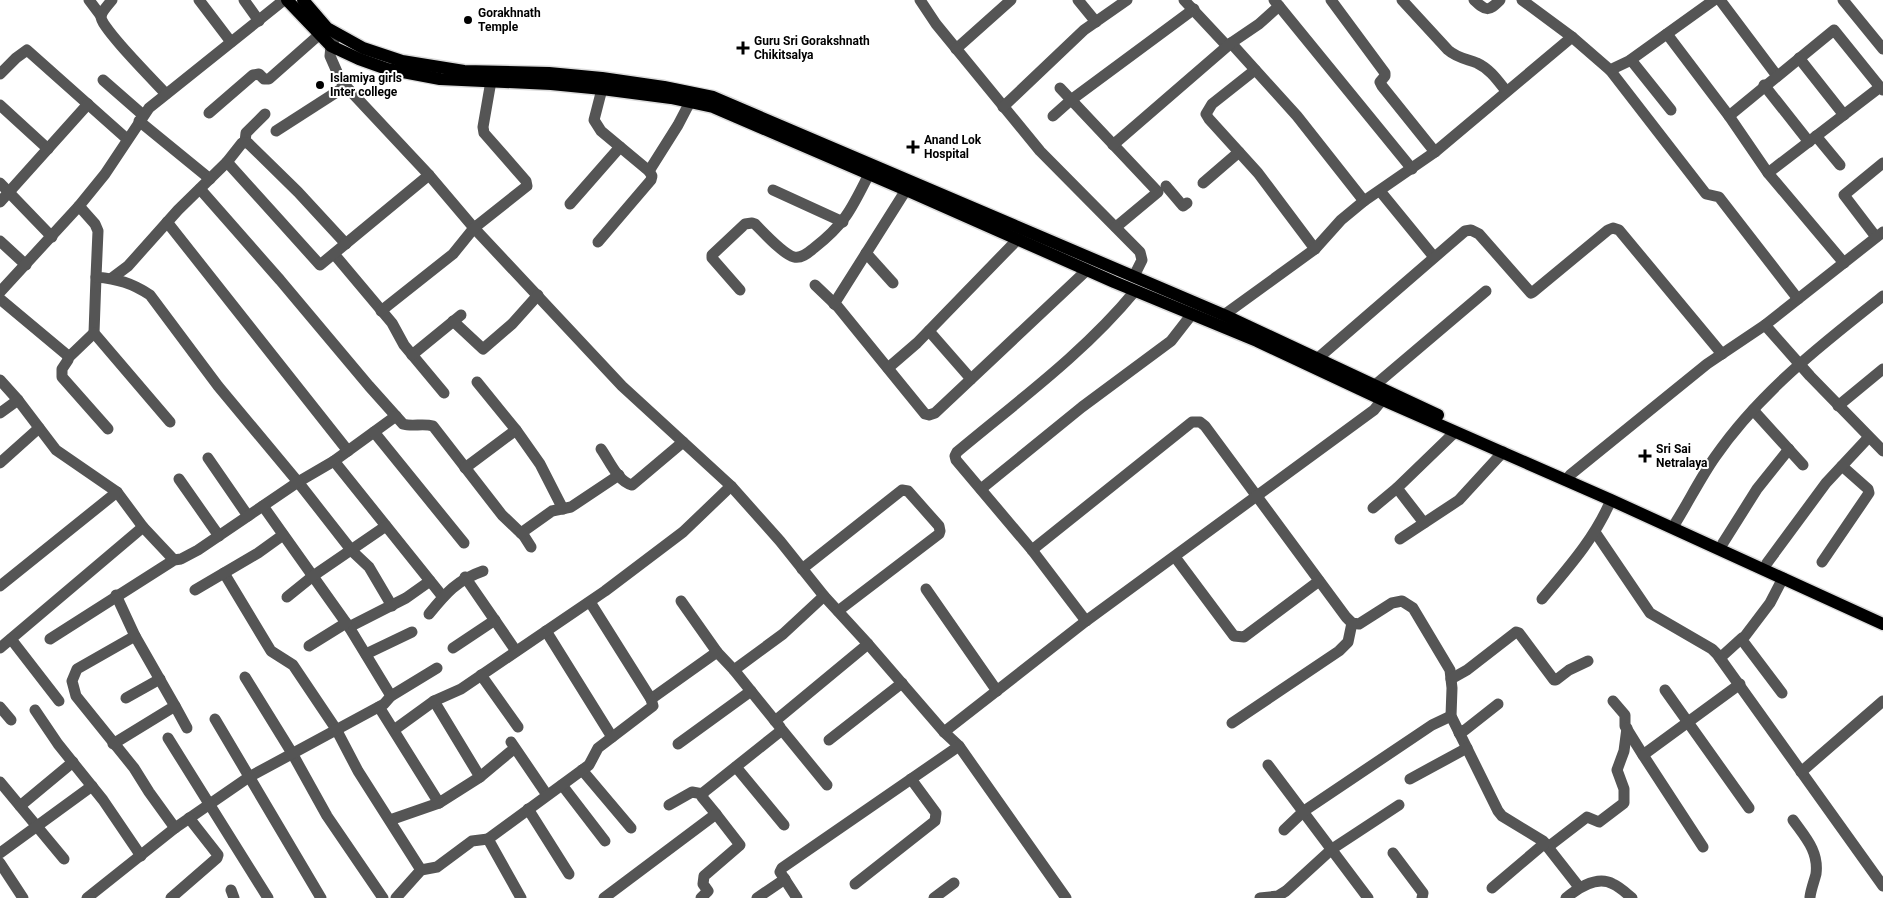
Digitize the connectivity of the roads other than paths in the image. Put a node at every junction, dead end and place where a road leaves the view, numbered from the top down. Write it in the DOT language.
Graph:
graph roads {
  1 [pos="89,0"];
  2 [pos="112,0"];
  3 [pos="199,0"];
  4 [pos="244,0"];
  5 [pos="286,0"];
  6 [pos="304,0"];
  7 [pos="920,0"];
  8 [pos="1011,0"];
  9 [pos="1078,0"];
  10 [pos="1127,0"];
  11 [pos="1184,0"];
  12 [pos="1331,0"];
  13 [pos="1402,0"];
  14 [pos="1474,0"];
  15 [pos="1500,0"];
  16 [pos="1522,0"];
  17 [pos="1714,0"];
  18 [pos="1720,0"];
  19 [pos="1843,0"];
  20 [pos="1277,3"];
  21 [pos="1114,4"];
  22 [pos="1194,9"];
  23 [pos="101,16"];
  24 [pos="259,21"];
  25 [pos="1096,22"];
  26 [pos="320,34"];
  27 [pos="1667,34"];
  28 [pos="1572,37"];
  29 [pos="335,40"];
  30 [pos="231,42"];
  31 [pos="1229,44"];
  32 [pos="956,49"];
  33 [pos="1883,49"];
  34 [pos="1799,58"];
  35 [pos="1631,60"];
  36 [pos="1255,70"];
  37 [pos="1610,70"];
  38 [pos="0,74"];
  39 [pos="1777,76"];
  40 [pos="103,80"];
  41 [pos="491,81"];
  42 [pos="1764,85"];
  43 [pos="346,86"];
  44 [pos="1060,88"];
  45 [pos="602,89"];
  46 [pos="1882,89"];
  47 [pos="1506,91"];
  48 [pos="166,94"];
  49 [pos="1071,100"];
  50 [pos="690,102"];
  51 [pos="88,104"];
  52 [pos="0,105"];
  53 [pos="1003,107"];
  54 [pos="1671,110"];
  55 [pos="209,114"];
  56 [pos="265,114"];
  57 [pos="1844,115"];
  58 [pos="1053,116"];
  59 [pos="1729,116"];
  60 [pos="141,118"];
  61 [pos="276,131"];
  62 [pos="127,138"];
  63 [pos="1812,139"];
  64 [pos="245,142"];
  65 [pos="1113,145"];
  66 [pos="620,147"];
  67 [pos="48,149"];
  68 [pos="1239,152"];
  69 [pos="1435,152"];
  70 [pos="227,162"];
  71 [pos="1883,163"];
  72 [pos="1840,165"];
  73 [pos="1412,169"];
  74 [pos="649,171"];
  75 [pos="1768,173"];
  76 [pos="869,174"];
  77 [pos="429,175"];
  78 [pos="210,179"];
  79 [pos="0,183"];
  80 [pos="1203,183"];
  81 [pos="1166,186"];
  82 [pos="200,189"];
  83 [pos="773,190"];
  84 [pos="906,190"];
  85 [pos="1380,191"];
  86 [pos="10,192"];
  87 [pos="1364,201"];
  88 [pos="0,202"];
  89 [pos="1187,203"];
  90 [pos="570,204"];
  91 [pos="79,206"];
  92 [pos="167,222"];
  93 [pos="843,222"];
  94 [pos="474,228"];
  95 [pos="1116,228"];
  96 [pos="1880,234"];
  97 [pos="52,237"];
  98 [pos="1018,240"];
  99 [pos="0,241"];
  100 [pos="598,242"];
  101 [pos="346,244"];
  102 [pos="1315,249"];
  103 [pos="866,253"];
  104 [pos="334,254"];
  105 [pos="1434,257"];
  106 [pos="1844,263"];
  107 [pos="26,265"];
  108 [pos="1088,270"];
  109 [pos="1134,276"];
  110 [pos="96,277"];
  111 [pos="112,278"];
  112 [pos="893,283"];
  113 [pos="815,285"];
  114 [pos="740,290"];
  115 [pos="1135,291"];
  116 [pos="1486,291"];
  117 [pos="0,292"];
  118 [pos="538,295"];
  119 [pos="1883,296"];
  120 [pos="0,299"];
  121 [pos="1798,299"];
  122 [pos="834,304"];
  123 [pos="381,311"];
  124 [pos="1192,314"];
  125 [pos="1224,315"];
  126 [pos="1765,325"];
  127 [pos="929,331"];
  128 [pos="94,333"];
  129 [pos="1722,354"];
  130 [pos="412,355"];
  131 [pos="69,358"];
  132 [pos="1316,359"];
  133 [pos="1799,364"];
  134 [pos="888,368"];
  135 [pos="1883,369"];
  136 [pos="971,379"];
  137 [pos="0,380"];
  138 [pos="476,382"];
  139 [pos="1374,386"];
  140 [pos="444,393"];
  141 [pos="1386,396"];
  142 [pos="18,400"];
  143 [pos="1838,406"];
  144 [pos="1753,410"];
  145 [pos="0,414"];
  146 [pos="396,416"];
  147 [pos="170,422"];
  148 [pos="40,428"];
  149 [pos="108,429"];
  150 [pos="516,430"];
  151 [pos="374,432"];
  152 [pos="1455,432"];
  153 [pos="1868,438"];
  154 [pos="683,442"];
  155 [pos="601,449"];
  156 [pos="1789,449"];
  157 [pos="348,451"];
  158 [pos="1883,451"];
  159 [pos="1503,452"];
  160 [pos="208,458"];
  161 [pos="334,460"];
  162 [pos="0,463"];
  163 [pos="1804,465"];
  164 [pos="1842,466"];
  165 [pos="465,468"];
  166 [pos="619,475"];
  167 [pos="1570,475"];
  168 [pos="179,479"];
  169 [pos="298,482"];
  170 [pos="731,486"];
  171 [pos="1397,488"];
  172 [pos="982,489"];
  173 [pos="117,492"];
  174 [pos="1257,496"];
  175 [pos="1612,500"];
  176 [pos="262,506"];
  177 [pos="1373,508"];
  178 [pos="563,509"];
  179 [pos="248,516"];
  180 [pos="1676,522"];
  181 [pos="1424,524"];
  182 [pos="143,526"];
  183 [pos="386,526"];
  184 [pos="1595,532"];
  185 [pos="521,533"];
  186 [pos="283,535"];
  187 [pos="219,536"];
  188 [pos="1400,539"];
  189 [pos="464,543"];
  190 [pos="1723,543"];
  191 [pos="531,547"];
  192 [pos="1032,550"];
  193 [pos="352,551"];
  194 [pos="1175,557"];
  195 [pos="174,560"];
  196 [pos="1822,562"];
  197 [pos="1767,563"];
  198 [pos="802,569"];
  199 [pos="483,571"];
  200 [pos="224,573"];
  201 [pos="313,576"];
  202 [pos="465,578"];
  203 [pos="1783,578"];
  204 [pos="430,581"];
  205 [pos="1320,581"];
  206 [pos="0,586"];
  207 [pos="926,589"];
  208 [pos="195,590"];
  209 [pos="116,595"];
  210 [pos="824,596"];
  211 [pos="288,597"];
  212 [pos="443,597"];
  213 [pos="1542,599"];
  214 [pos="681,601"];
  215 [pos="590,602"];
  216 [pos="392,606"];
  217 [pos="838,611"];
  218 [pos="429,614"];
  219 [pos="1883,615"];
  220 [pos="495,620"];
  221 [pos="1086,622"];
  222 [pos="1352,623"];
  223 [pos="1883,624"];
  224 [pos="348,625"];
  225 [pos="546,631"];
  226 [pos="412,632"];
  227 [pos="135,636"];
  228 [pos="1742,638"];
  229 [pos="11,639"];
  230 [pos="50,639"];
  231 [pos="868,644"];
  232 [pos="309,646"];
  233 [pos="0,648"];
  234 [pos="452,648"];
  235 [pos="516,651"];
  236 [pos="717,652"];
  237 [pos="366,654"];
  238 [pos="1720,658"];
  239 [pos="1588,661"];
  240 [pos="437,668"];
  241 [pos="734,670"];
  242 [pos="481,675"];
  243 [pos="244,677"];
  244 [pos="160,679"];
  245 [pos="1451,679"];
  246 [pos="902,683"];
  247 [pos="1740,684"];
  248 [pos="1666,690"];
  249 [pos="751,691"];
  250 [pos="997,691"];
  251 [pos="1782,693"];
  252 [pos="391,696"];
  253 [pos="126,698"];
  254 [pos="651,699"];
  255 [pos="60,701"];
  256 [pos="434,701"];
  257 [pos="1614,701"];
  258 [pos="1883,701"];
  259 [pos="1498,704"];
  260 [pos="175,706"];
  261 [pos="0,707"];
  262 [pos="379,707"];
  263 [pos="35,710"];
  264 [pos="1451,716"];
  265 [pos="215,719"];
  266 [pos="11,720"];
  267 [pos="1689,722"];
  268 [pos="1232,723"];
  269 [pos="779,726"];
  270 [pos="518,727"];
  271 [pos="187,728"];
  272 [pos="1627,728"];
  273 [pos="336,729"];
  274 [pos="394,730"];
  275 [pos="944,732"];
  276 [pos="1459,732"];
  277 [pos="612,737"];
  278 [pos="168,738"];
  279 [pos="829,740"];
  280 [pos="113,744"];
  281 [pos="678,744"];
  282 [pos="958,746"];
  283 [pos="1467,748"];
  284 [pos="292,753"];
  285 [pos="1643,754"];
  286 [pos="73,762"];
  287 [pos="1268,765"];
  288 [pos="736,768"];
  289 [pos="582,770"];
  290 [pos="1802,772"];
  291 [pos="249,777"];
  292 [pos="480,777"];
  293 [pos="911,779"];
  294 [pos="1410,780"];
  295 [pos="562,785"];
  296 [pos="827,785"];
  297 [pos="1,786"];
  298 [pos="92,786"];
  299 [pos="703,794"];
  300 [pos="547,795"];
  301 [pos="439,803"];
  302 [pos="210,804"];
  303 [pos="669,805"];
  304 [pos="1399,805"];
  305 [pos="20,806"];
  306 [pos="1749,808"];
  307 [pos="528,809"];
  308 [pos="1304,811"];
  309 [pos="716,814"];
  310 [pos="189,818"];
  311 [pos="390,820"];
  312 [pos="1793,820"];
  313 [pos="784,825"];
  314 [pos="38,827"];
  315 [pos="175,828"];
  316 [pos="631,828"];
  317 [pos="1284,830"];
  318 [pos="488,839"];
  319 [pos="606,841"];
  320 [pos="1546,845"];
  321 [pos="1703,847"];
  322 [pos="1332,849"];
  323 [pos="0,853"];
  324 [pos="1393,853"];
  325 [pos="140,856"];
  326 [pos="64,859"];
  327 [pos="0,863"];
  328 [pos="421,870"];
  329 [pos="569,874"];
  330 [pos="784,879"];
  331 [pos="954,883"];
  332 [pos="855,884"];
  333 [pos="1883,886"];
  334 [pos="1579,887"];
  335 [pos="1492,888"];
  336 [pos="1290,895"];
  337 [pos="23,898"];
  338 [pos="87,898"];
  339 [pos="171,898"];
  340 [pos="268,898"];
  341 [pos="321,898"];
  342 [pos="383,898"];
  343 [pos="396,898"];
  344 [pos="521,898"];
  345 [pos="604,898"];
  346 [pos="701,898"];
  347 [pos="757,898"];
  348 [pos="797,898"];
  349 [pos="934,898"];
  350 [pos="1066,898"];
  351 [pos="1260,898"];
  352 [pos="1368,898"];
  353 [pos="1422,898"];
  354 [pos="1566,898"];
  355 [pos="1630,898"];
  356 [pos="1808,898"];
  1 -- 23 [label="street"];
  2 -- 23 [label="street"];
  3 -- 30 [label="street"];
  4 -- 24 [label="street"];
  5 -- 24 [label="street"];
  5 -- 26 [label="main road"];
  6 -- 29 [label="main road"];
  7 -- 32 [label="street"];
  8 -- 32 [label="street"];
  9 -- 25 [label="street"];
  10 -- 21 [label="street"];
  11 -- 22 [label="street"];
  12 -- 69 [label="street"];
  13 -- 47 [label="street"];
  14 -- 15 [label="street"];
  16 -- 28 [label="street"];
  17 -- 27 [label="street"];
  18 -- 39 [label="street"];
  19 -- 33 [label="street"];
  20 -- 31 [label="street"];
  20 -- 73 [label="street"];
  21 -- 25 [label="street"];
  22 -- 31 [label="street"];
  22 -- 49 [label="street"];
  23 -- 48 [label="street"];
  24 -- 30 [label="street"];
  25 -- 53 [label="street"];
  26 -- 29 [label="main road"];
  26 -- 55 [label="street"];
  27 -- 35 [label="street"];
  27 -- 59 [label="street"];
  28 -- 37 [label="street"];
  28 -- 47 [label="street"];
  29 -- 41 [label="main road"];
  29 -- 43 [label="street"];
  29 -- 109 [label="main road"];
  30 -- 48 [label="street"];
  31 -- 36 [label="street"];
  31 -- 65 [label="street"];
  32 -- 53 [label="street"];
  34 -- 39 [label="street"];
  34 -- 46 [label="street"];
  34 -- 57 [label="street"];
  35 -- 37 [label="street"];
  35 -- 54 [label="street"];
  36 -- 68 [label="street"];
  36 -- 87 [label="street"];
  37 -- 121 [label="street"];
  38 -- 51 [label="street"];
  39 -- 42 [label="street"];
  40 -- 60 [label="street"];
  41 -- 45 [label="main road"];
  41 -- 94 [label="street"];
  42 -- 59 [label="street"];
  42 -- 63 [label="street"];
  43 -- 61 [label="street"];
  43 -- 77 [label="street"];
  44 -- 49 [label="street"];
  45 -- 50 [label="main road"];
  45 -- 66 [label="street"];
  46 -- 57 [label="street"];
  47 -- 69 [label="street"];
  48 -- 60 [label="street"];
  49 -- 58 [label="street"];
  49 -- 65 [label="street"];
  50 -- 74 [label="street"];
  50 -- 76 [label="main road"];
  51 -- 62 [label="street"];
  51 -- 67 [label="street"];
  52 -- 67 [label="street"];
  53 -- 95 [label="street"];
  56 -- 64 [label="street"];
  57 -- 63 [label="street"];
  59 -- 75 [label="street"];
  60 -- 62 [label="street"];
  60 -- 78 [label="street"];
  62 -- 91 [label="street"];
  63 -- 72 [label="street"];
  63 -- 75 [label="street"];
  64 -- 70 [label="street"];
  64 -- 101 [label="street"];
  65 -- 81 [label="street"];
  66 -- 74 [label="street"];
  66 -- 90 [label="street"];
  67 -- 86 [label="street"];
  68 -- 80 [label="street"];
  68 -- 102 [label="street"];
  69 -- 73 [label="street"];
  70 -- 78 [label="street"];
  70 -- 104 [label="street"];
  71 -- 96 [label="street"];
  73 -- 85 [label="street"];
  74 -- 100 [label="street"];
  75 -- 106 [label="street"];
  76 -- 84 [label="main road"];
  76 -- 93 [label="street"];
  77 -- 94 [label="street"];
  77 -- 101 [label="street"];
  78 -- 82 [label="street"];
  79 -- 86 [label="street"];
  81 -- 89 [label="street"];
  81 -- 95 [label="street"];
  82 -- 92 [label="street"];
  82 -- 146 [label="street"];
  83 -- 93 [label="street"];
  84 -- 98 [label="main road"];
  84 -- 103 [label="street"];
  85 -- 87 [label="street"];
  85 -- 105 [label="street"];
  86 -- 88 [label="street"];
  86 -- 97 [label="street"];
  87 -- 102 [label="street"];
  91 -- 97 [label="street"];
  91 -- 110 [label="street"];
  92 -- 111 [label="street"];
  92 -- 157 [label="street"];
  93 -- 114 [label="street"];
  94 -- 118 [label="street"];
  94 -- 123 [label="street"];
  95 -- 109 [label="street"];
  96 -- 106 [label="street"];
  97 -- 107 [label="street"];
  98 -- 108 [label="main road"];
  98 -- 127 [label="street"];
  99 -- 107 [label="street"];
  101 -- 104 [label="street"];
  102 -- 125 [label="street"];
  103 -- 112 [label="street"];
  103 -- 122 [label="street"];
  104 -- 123 [label="street"];
  105 -- 129 [label="street"];
  105 -- 132 [label="street"];
  106 -- 121 [label="street"];
  107 -- 117 [label="street"];
  108 -- 115 [label="main road"];
  108 -- 136 [label="street"];
  109 -- 125 [label="main road"];
  110 -- 111 [label="street"];
  110 -- 128 [label="street"];
  111 -- 169 [label="street"];
  113 -- 122 [label="street"];
  115 -- 124 [label="main road"];
  115 -- 172 [label="street"];
  116 -- 139 [label="street"];
  118 -- 130 [label="street"];
  118 -- 154 [label="street"];
  119 -- 133 [label="street"];
  120 -- 131 [label="street"];
  121 -- 126 [label="street"];
  122 -- 134 [label="street"];
  123 -- 130 [label="street"];
  124 -- 141 [label="main road"];
  124 -- 172 [label="street"];
  125 -- 132 [label="main road"];
  126 -- 129 [label="street"];
  126 -- 133 [label="street"];
  127 -- 134 [label="street"];
  127 -- 136 [label="street"];
  128 -- 131 [label="street"];
  128 -- 147 [label="street"];
  129 -- 167 [label="street"];
  130 -- 140 [label="street"];
  131 -- 149 [label="street"];
  132 -- 139 [label="main road"];
  133 -- 143 [label="street"];
  133 -- 144 [label="street"];
  134 -- 136 [label="street"];
  135 -- 143 [label="street"];
  137 -- 142 [label="street"];
  138 -- 150 [label="street"];
  139 -- 141 [label="main road"];
  141 -- 152 [label="main road"];
  141 -- 167 [label="main road"];
  141 -- 174 [label="street"];
  142 -- 145 [label="street"];
  142 -- 148 [label="street"];
  143 -- 153 [label="street"];
  144 -- 156 [label="street"];
  144 -- 180 [label="street"];
  146 -- 151 [label="street"];
  146 -- 165 [label="street"];
  148 -- 162 [label="street"];
  148 -- 173 [label="street"];
  150 -- 165 [label="street"];
  150 -- 178 [label="street"];
  151 -- 157 [label="street"];
  151 -- 189 [label="street"];
  152 -- 159 [label="main road"];
  152 -- 171 [label="street"];
  153 -- 158 [label="street"];
  153 -- 164 [label="street"];
  154 -- 166 [label="street"];
  154 -- 170 [label="street"];
  155 -- 166 [label="street"];
  156 -- 163 [label="street"];
  156 -- 190 [label="street"];
  157 -- 161 [label="street"];
  159 -- 175 [label="main road"];
  159 -- 181 [label="street"];
  160 -- 179 [label="street"];
  161 -- 169 [label="street"];
  161 -- 183 [label="street"];
  164 -- 196 [label="street"];
  164 -- 197 [label="street"];
  165 -- 185 [label="street"];
  166 -- 178 [label="street"];
  167 -- 180 [label="main road"];
  168 -- 187 [label="street"];
  169 -- 176 [label="street"];
  169 -- 193 [label="street"];
  170 -- 198 [label="street"];
  170 -- 215 [label="street"];
  171 -- 177 [label="street"];
  171 -- 181 [label="street"];
  172 -- 192 [label="street"];
  173 -- 182 [label="street"];
  173 -- 206 [label="street"];
  174 -- 192 [label="street"];
  174 -- 194 [label="street"];
  174 -- 205 [label="street"];
  175 -- 184 [label="street"];
  175 -- 203 [label="main road"];
  176 -- 179 [label="street"];
  176 -- 186 [label="street"];
  178 -- 185 [label="street"];
  179 -- 187 [label="street"];
  180 -- 190 [label="main road"];
  181 -- 188 [label="street"];
  182 -- 195 [label="street"];
  182 -- 229 [label="street"];
  183 -- 193 [label="street"];
  183 -- 204 [label="street"];
  184 -- 213 [label="street"];
  184 -- 238 [label="street"];
  185 -- 191 [label="street"];
  186 -- 200 [label="street"];
  186 -- 201 [label="street"];
  187 -- 195 [label="street"];
  190 -- 197 [label="main road"];
  192 -- 221 [label="street"];
  193 -- 201 [label="street"];
  193 -- 216 [label="street"];
  194 -- 205 [label="street"];
  194 -- 221 [label="street"];
  195 -- 209 [label="street"];
  197 -- 219 [label="main road"];
  198 -- 210 [label="street"];
  198 -- 217 [label="street"];
  199 -- 202 [label="street"];
  200 -- 208 [label="street"];
  200 -- 273 [label="street"];
  201 -- 211 [label="street"];
  201 -- 224 [label="street"];
  202 -- 212 [label="street"];
  202 -- 220 [label="street"];
  203 -- 223 [label="main road"];
  203 -- 228 [label="street"];
  204 -- 212 [label="street"];
  204 -- 216 [label="street"];
  205 -- 222 [label="street"];
  207 -- 250 [label="street"];
  209 -- 227 [label="street"];
  209 -- 230 [label="street"];
  210 -- 217 [label="street"];
  210 -- 241 [label="street"];
  212 -- 218 [label="street"];
  214 -- 236 [label="street"];
  215 -- 225 [label="street"];
  215 -- 254 [label="street"];
  216 -- 224 [label="street"];
  217 -- 231 [label="street"];
  220 -- 234 [label="street"];
  220 -- 235 [label="street"];
  221 -- 250 [label="street"];
  222 -- 245 [label="street"];
  222 -- 268 [label="street"];
  224 -- 232 [label="street"];
  224 -- 237 [label="street"];
  225 -- 235 [label="street"];
  225 -- 277 [label="street"];
  226 -- 237 [label="street"];
  227 -- 244 [label="street"];
  227 -- 280 [label="street"];
  228 -- 238 [label="street"];
  228 -- 251 [label="street"];
  229 -- 233 [label="street"];
  229 -- 255 [label="street"];
  231 -- 246 [label="street"];
  231 -- 269 [label="street"];
  235 -- 242 [label="street"];
  236 -- 241 [label="street"];
  236 -- 254 [label="street"];
  237 -- 252 [label="street"];
  238 -- 247 [label="street"];
  239 -- 245 [label="street"];
  240 -- 252 [label="street"];
  241 -- 249 [label="street"];
  242 -- 256 [label="street"];
  242 -- 270 [label="street"];
  243 -- 284 [label="street"];
  244 -- 253 [label="street"];
  244 -- 260 [label="street"];
  245 -- 264 [label="street"];
  246 -- 275 [label="street"];
  246 -- 279 [label="street"];
  247 -- 267 [label="street"];
  247 -- 290 [label="street"];
  248 -- 267 [label="street"];
  249 -- 269 [label="street"];
  249 -- 281 [label="street"];
  250 -- 275 [label="street"];
  252 -- 262 [label="street"];
  254 -- 277 [label="street"];
  256 -- 274 [label="street"];
  256 -- 292 [label="street"];
  257 -- 272 [label="street"];
  258 -- 290 [label="street"];
  259 -- 276 [label="street"];
  260 -- 271 [label="street"];
  260 -- 280 [label="street"];
  261 -- 266 [label="street"];
  262 -- 273 [label="street"];
  262 -- 274 [label="street"];
  263 -- 286 [label="street"];
  264 -- 276 [label="street"];
  264 -- 308 [label="street"];
  265 -- 291 [label="street"];
  267 -- 285 [label="street"];
  267 -- 306 [label="street"];
  269 -- 288 [label="street"];
  269 -- 296 [label="street"];
  272 -- 285 [label="street"];
  272 -- 320 [label="street"];
  273 -- 284 [label="street"];
  273 -- 311 [label="street"];
  274 -- 301 [label="street"];
  275 -- 282 [label="street"];
  276 -- 283 [label="street"];
  277 -- 289 [label="street"];
  278 -- 302 [label="street"];
  280 -- 315 [label="street"];
  282 -- 293 [label="street"];
  282 -- 350 [label="street"];
  283 -- 294 [label="street"];
  283 -- 320 [label="street"];
  284 -- 291 [label="street"];
  284 -- 342 [label="street"];
  285 -- 321 [label="street"];
  286 -- 298 [label="street"];
  286 -- 305 [label="street"];
  287 -- 308 [label="street"];
  288 -- 299 [label="street"];
  288 -- 313 [label="street"];
  289 -- 295 [label="street"];
  289 -- 316 [label="street"];
  290 -- 333 [label="street"];
  291 -- 302 [label="street"];
  291 -- 341 [label="street"];
  292 -- 300 [label="street"];
  292 -- 301 [label="street"];
  293 -- 330 [label="street"];
  293 -- 332 [label="street"];
  295 -- 300 [label="street"];
  295 -- 319 [label="street"];
  297 -- 305 [label="street"];
  298 -- 314 [label="street"];
  298 -- 325 [label="street"];
  299 -- 303 [label="street"];
  299 -- 309 [label="street"];
  300 -- 307 [label="street"];
  301 -- 311 [label="street"];
  302 -- 310 [label="street"];
  302 -- 340 [label="street"];
  304 -- 322 [label="street"];
  305 -- 314 [label="street"];
  307 -- 318 [label="street"];
  307 -- 329 [label="street"];
  308 -- 317 [label="street"];
  308 -- 322 [label="street"];
  309 -- 345 [label="street"];
  309 -- 346 [label="street"];
  310 -- 315 [label="street"];
  310 -- 339 [label="street"];
  311 -- 328 [label="street"];
  312 -- 356 [label="street"];
  314 -- 323 [label="street"];
  314 -- 326 [label="street"];
  315 -- 325 [label="street"];
  318 -- 328 [label="street"];
  318 -- 344 [label="street"];
  320 -- 334 [label="street"];
  320 -- 335 [label="street"];
  322 -- 336 [label="street"];
  322 -- 352 [label="street"];
  324 -- 353 [label="street"];
  325 -- 338 [label="street"];
  327 -- 337 [label="street"];
  328 -- 343 [label="street"];
  330 -- 347 [label="street"];
  330 -- 348 [label="street"];
  331 -- 349 [label="street"];
  334 -- 354 [label="street"];
  334 -- 355 [label="street"];
  336 -- 351 [label="street"];
}
